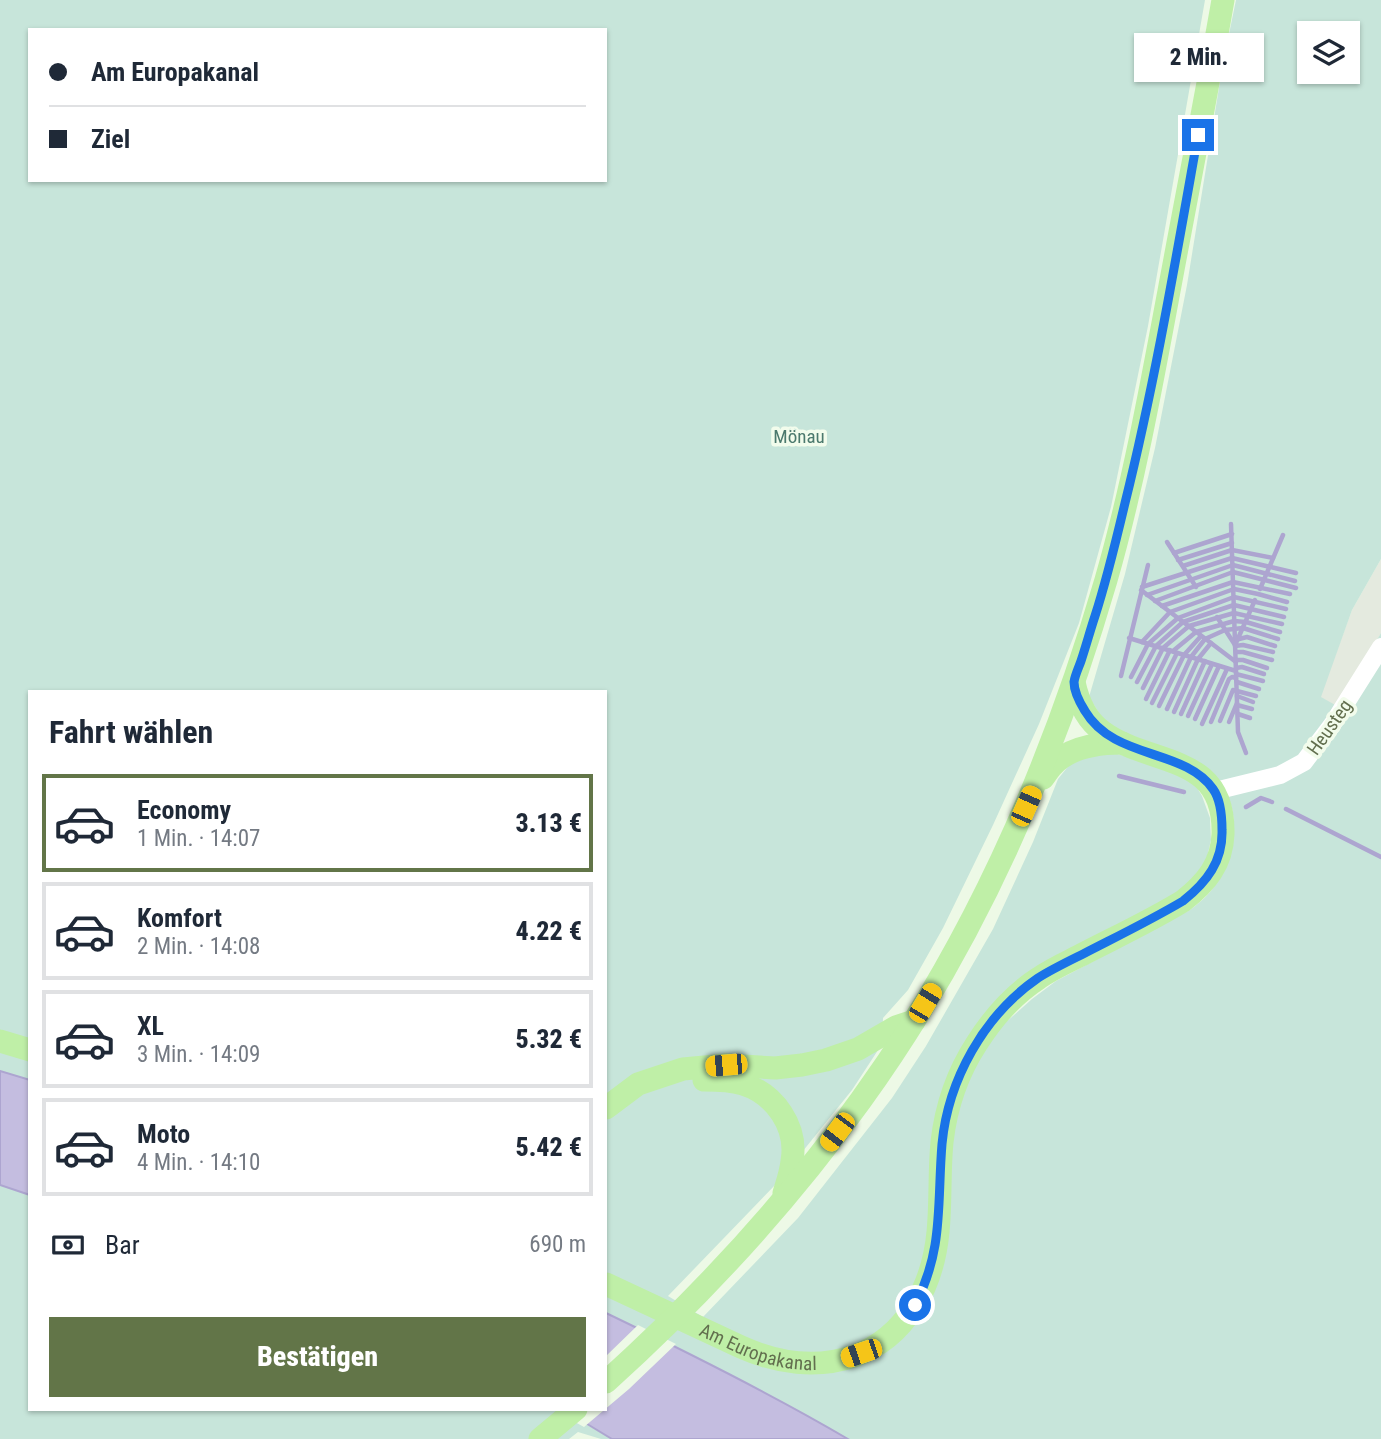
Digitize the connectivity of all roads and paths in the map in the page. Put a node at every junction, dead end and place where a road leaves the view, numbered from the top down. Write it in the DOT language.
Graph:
graph roads {
  1 [pos="1223,0"];
  2 [pos="1381,647"];
  3 [pos="1074,682"];
  4 [pos="1122,743"];
  5 [pos="1037,782"];
  6 [pos="1215,791"];
  7 [pos="914,1021"];
  8 [pos="0,1041"];
  9 [pos="28,1049"];
  10 [pos="607,1107"];
  11 [pos="607,1123"];
  12 [pos="781,1203"];
  13 [pos="607,1272"];
  14 [pos="607,1284"];
  15 [pos="666,1312"];
  16 [pos="607,1381"];
  17 [pos="574,1411"];
  18 [pos="540,1439"];
  1 -- 3 [label="main road"];
  2 -- 6 [label="street, Heusteg"];
  3 -- 4 [label="main road"];
  3 -- 5 [label="main road"];
  4 -- 5 [label="main road"];
  4 -- 6 [label="main road"];
  5 -- 7 [label="main road"];
  6 -- 15 [label="main road, Am Europakanal"];
  7 -- 10 [label="main road"];
  7 -- 12 [label="main road"];
  8 -- 9 [label="main road"];
  11 -- 12 [label="main road"];
  12 -- 16 [label="main road"];
  13 -- 15 [label="main road, Am Europakanal"];
  14 -- 15 [label="main road, Am Europakanal"];
  17 -- 18 [label="main road"];
}
